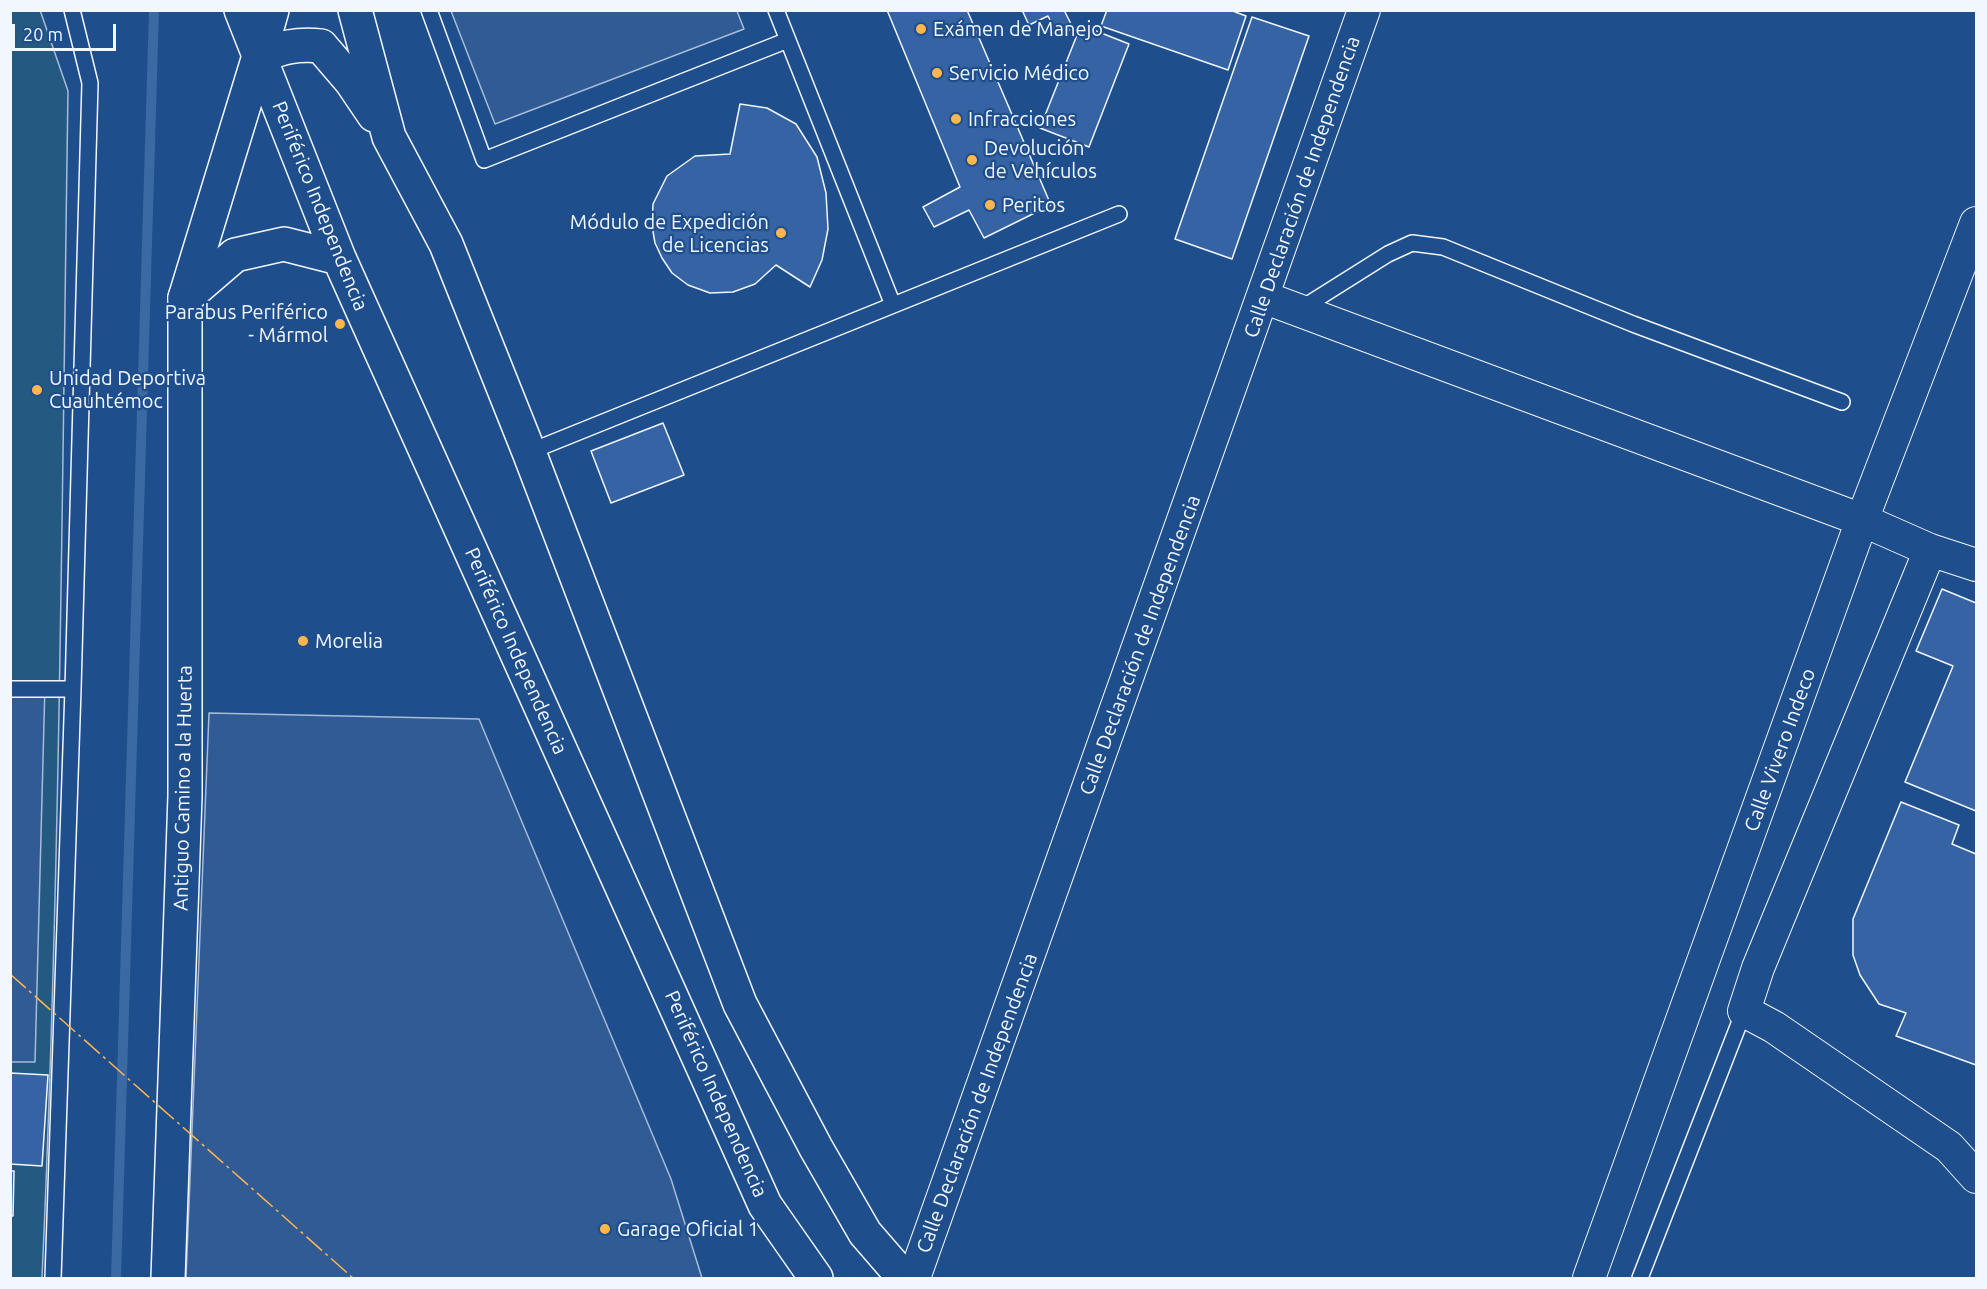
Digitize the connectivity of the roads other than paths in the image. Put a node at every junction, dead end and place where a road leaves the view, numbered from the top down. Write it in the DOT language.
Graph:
graph roads {
  1 [pos="72,10"];
  2 [pos="241,10"];
  3 [pos="272,10"];
  4 [pos="355,10"];
  5 [pos="429,10"];
  6 [pos="776,10"];
  7 [pos="1364,10"];
  8 [pos="788,40"];
  9 [pos="259,56"];
  10 [pos="389,138"];
  11 [pos="1119,214"];
  12 [pos="1977,223"];
  13 [pos="339,258"];
  14 [pos="1263,297"];
  15 [pos="185,298"];
  16 [pos="893,305"];
  17 [pos="1299,310"];
  18 [pos="1842,402"];
  19 [pos="529,452"];
  20 [pos="1862,520"];
  21 [pos="1930,550"];
  22 [pos="1977,565"];
  23 [pos="10,689"];
  24 [pos="73,689"];
  25 [pos="1744,1011"];
  26 [pos="1977,1177"];
  27 [pos="53,1278"];
  28 [pos="168,1278"];
  29 [pos="816,1278"];
  30 [pos="904,1278"];
  31 [pos="914,1278"];
  32 [pos="1589,1278"];
  33 [pos="1640,1278"];
  1 -- 24 [label="lane"];
  2 -- 9 [label="main road, Periférico Independencia"];
  3 -- 9 [label="main road, Antiguo Camino a la Huerta"];
  4 -- 10 [label="main road"];
  5 -- 8 [label="lane"];
  6 -- 8 [label="lane"];
  7 -- 14 [label="street, Calle Declaración de Independencia"];
  8 -- 16 [label="lane"];
  9 -- 10 [label="main road"];
  9 -- 13 [label="main road, Periférico Independencia"];
  9 -- 15 [label="main road, Antiguo Camino a la Huerta"];
  10 -- 19 [label="main road"];
  11 -- 16 [label="lane"];
  12 -- 20 [label="street, Calle Vivero Indeco"];
  13 -- 15 [label="main road"];
  13 -- 29 [label="main road, Periférico Independencia"];
  14 -- 17 [label="street"];
  14 -- 31 [label="street, Calle Declaración de Independencia"];
  15 -- 28 [label="main road, Antiguo Camino a la Huerta"];
  16 -- 19 [label="lane"];
  17 -- 18 [label="lane"];
  17 -- 20 [label="street"];
  19 -- 30 [label="main road"];
  20 -- 21 [label="street"];
  20 -- 32 [label="street, Calle Vivero Indeco"];
  21 -- 22 [label="street"];
  21 -- 25 [label="street"];
  23 -- 24 [label="lane"];
  24 -- 27 [label="lane"];
  25 -- 26 [label="street"];
  25 -- 33 [label="lane"];
}
